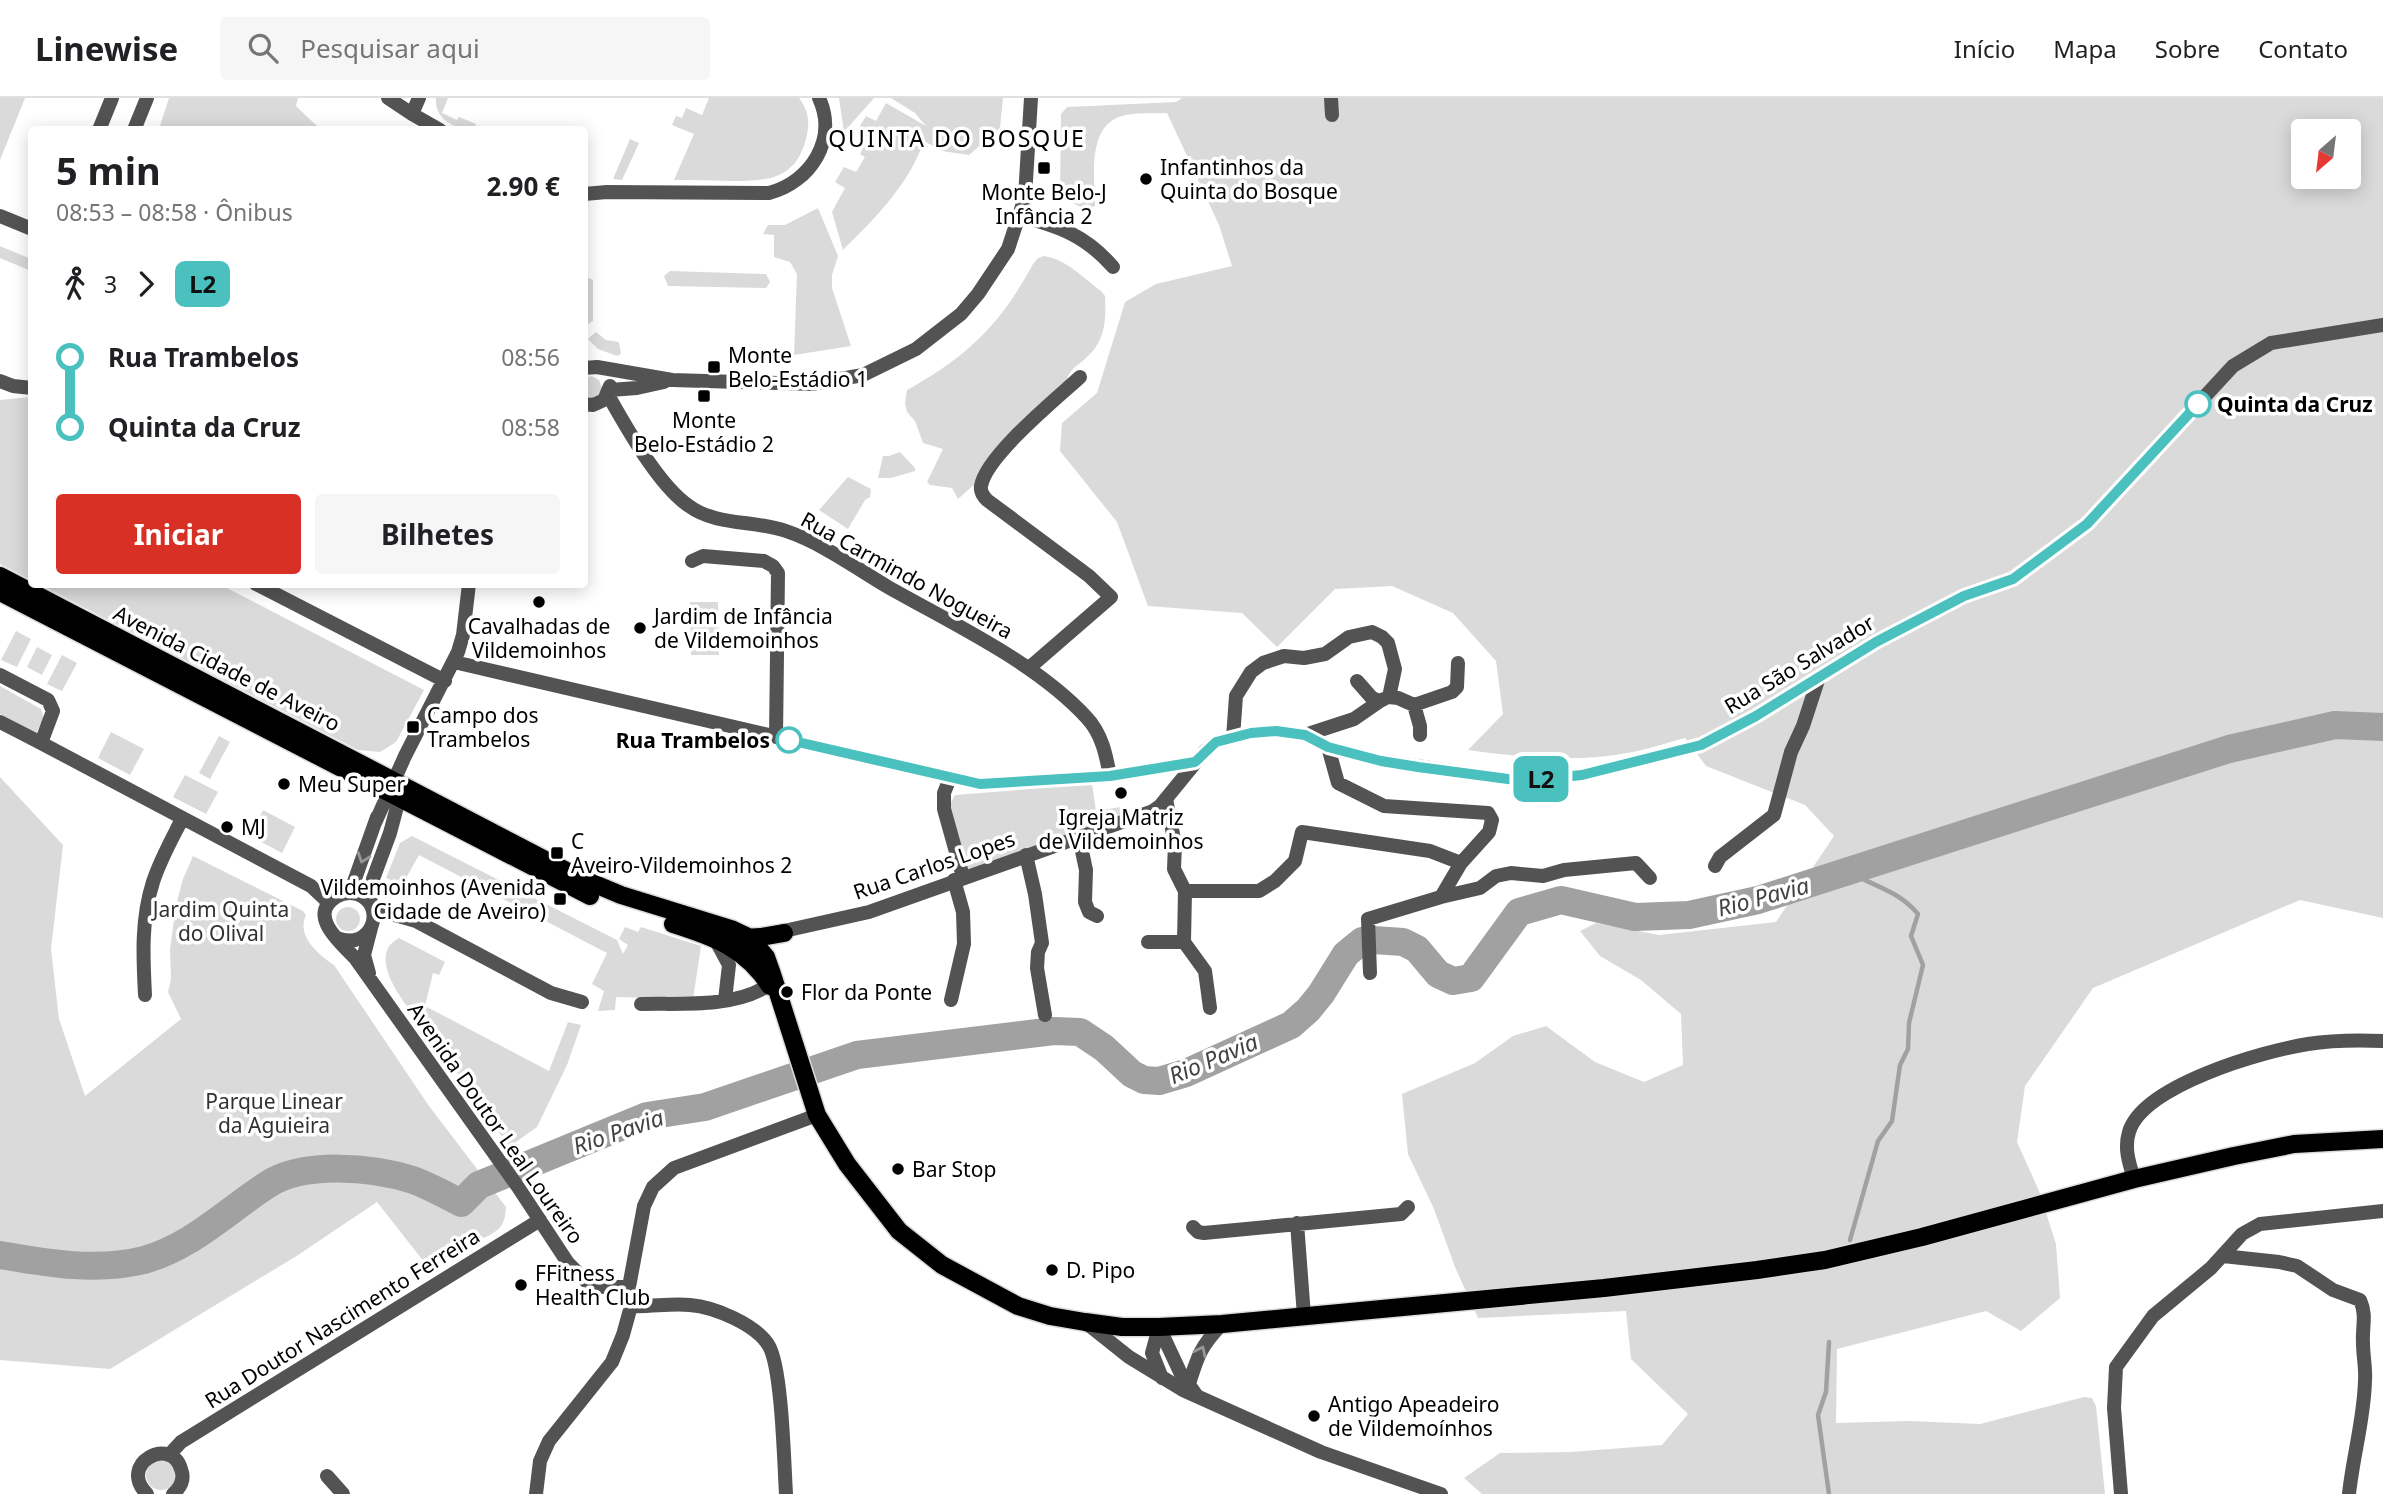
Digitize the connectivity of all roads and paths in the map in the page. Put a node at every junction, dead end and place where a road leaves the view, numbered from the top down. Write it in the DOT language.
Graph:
graph roads {
  1 [pos="112,98"];
  2 [pos="147,98"];
  3 [pos="388,98"];
  4 [pos="419,98"];
  5 [pos="819,98"];
  6 [pos="1331,98"];
  7 [pos="1031,99"];
  8 [pos="412,114"];
  9 [pos="1332,115"];
  10 [pos="101,126"];
  11 [pos="136,126"];
  12 [pos="433,126"];
  13 [pos="588,194"];
  14 [pos="0,216"];
  15 [pos="1021,216"];
  16 [pos="28,227"];
  17 [pos="1112,267"];
  18 [pos="2383,325"];
  19 [pos="589,365"];
  20 [pos="1080,377"];
  21 [pos="672,380"];
  22 [pos="0,381"];
  23 [pos="28,388"];
  24 [pos="609,392"];
  25 [pos="588,405"];
  26 [pos="588,405"];
  27 [pos="631,436"];
  28 [pos="692,561"];
  29 [pos="0,576"];
  30 [pos="267,588"];
  31 [pos="469,588"];
  32 [pos="0,592"];
  33 [pos="454,662"];
  34 [pos="1458,663"];
  35 [pos="1029,668"];
  36 [pos="0,675"];
  37 [pos="1819,677"];
  38 [pos="445,681"];
  39 [pos="1357,681"];
  40 [pos="1384,699"];
  41 [pos="1414,705"];
  42 [pos="0,722"];
  43 [pos="1305,735"];
  44 [pos="1420,735"];
  45 [pos="776,737"];
  46 [pos="1233,738"];
  47 [pos="40,743"];
  48 [pos="1328,747"];
  49 [pos="1195,762"];
  50 [pos="355,768"];
  51 [pos="1110,776"];
  52 [pos="950,778"];
  53 [pos="394,789"];
  54 [pos="1166,799"];
  55 [pos="429,807"];
  56 [pos="182,818"];
  57 [pos="390,833"];
  58 [pos="1079,837"];
  59 [pos="1027,855"];
  60 [pos="1461,863"];
  61 [pos="1715,866"];
  62 [pos="1650,878"];
  63 [pos="958,879"];
  64 [pos="1185,891"];
  65 [pos="349,893"];
  66 [pos="1441,897"];
  67 [pos="329,903"];
  68 [pos="371,908"];
  69 [pos="1097,915"];
  70 [pos="371,928"];
  71 [pos="731,929"];
  72 [pos="695,931"];
  73 [pos="784,933"];
  74 [pos="337,938"];
  75 [pos="750,938"];
  76 [pos="715,939"];
  77 [pos="1148,942"];
  78 [pos="1184,942"];
  79 [pos="730,973"];
  80 [pos="1370,973"];
  81 [pos="766,981"];
  82 [pos="373,984"];
  83 [pos="752,994"];
  84 [pos="145,995"];
  85 [pos="725,1000"];
  86 [pos="951,1000"];
  87 [pos="582,1002"];
  88 [pos="640,1004"];
  89 [pos="1210,1008"];
  90 [pos="786,1013"];
  91 [pos="1045,1015"];
  92 [pos="2383,1041"];
  93 [pos="816,1110"];
  94 [pos="2383,1139"];
  95 [pos="2134,1179"];
  96 [pos="1408,1207"];
  97 [pos="2383,1211"];
  98 [pos="540,1220"];
  99 [pos="1297,1223"];
  100 [pos="1193,1227"];
  101 [pos="2223,1256"];
  102 [pos="629,1287"];
  103 [pos="631,1306"];
  104 [pos="1304,1316"];
  105 [pos="1085,1322"];
  106 [pos="1222,1324"];
  107 [pos="1159,1327"];
  108 [pos="1162,1378"];
  109 [pos="1189,1384"];
  110 [pos="1198,1397"];
  111 [pos="169,1455"];
  112 [pos="327,1476"];
  113 [pos="147,1494"];
  114 [pos="173,1494"];
  115 [pos="343,1494"];
  116 [pos="536,1494"];
  117 [pos="786,1494"];
  118 [pos="1441,1494"];
  119 [pos="2121,1494"];
  120 [pos="2349,1494"];
  1 -- 10 [label="street"];
  2 -- 11 [label="street"];
  3 -- 8 [label="street"];
  4 -- 8 [label="street"];
  5 -- 13 [label="street"];
  6 -- 9 [label="street"];
  7 -- 15 [label="street"];
  8 -- 12 [label="street"];
  14 -- 16 [label="street"];
  15 -- 17 [label="street"];
  15 -- 21 [label="street"];
  18 -- 37 [label="street, Rua São Salvador"];
  19 -- 21 [label="street"];
  19 -- 24 [label="street, Rua Carmindo Nogueira"];
  20 -- 35 [label="street"];
  21 -- 24 [label="street"];
  22 -- 23 [label="street"];
  24 -- 25 [label="street"];
  24 -- 27 [label="street, Rua Carmindo Nogueira"];
  26 -- 27 [label="street, Rua Carmindo Nogueira"];
  27 -- 35 [label="street, Rua Carmindo Nogueira"];
  28 -- 45 [label="street"];
  29 -- 50 [label="main road, Avenida Cidade de Aveiro"];
  30 -- 38 [label="street"];
  31 -- 33 [label="street"];
  32 -- 50 [label="main road, Avenida Cidade de Aveiro"];
  33 -- 38 [label="street"];
  33 -- 45 [label="street"];
  34 -- 41 [label="street"];
  35 -- 51 [label="street, Rua Carmindo Nogueira"];
  36 -- 47 [label="street"];
  37 -- 48 [label="street, Rua São Salvador"];
  37 -- 61 [label="street"];
  38 -- 53 [label="street"];
  39 -- 40 [label="street"];
  40 -- 41 [label="street"];
  40 -- 43 [label="street"];
  40 -- 46 [label="street"];
  41 -- 44 [label="street"];
  42 -- 47 [label="street"];
  43 -- 46 [label="street, Rua São Salvador"];
  43 -- 48 [label="street, Rua São Salvador"];
  45 -- 52 [label="street"];
  46 -- 49 [label="street, Rua São Salvador"];
  47 -- 56 [label="street"];
  48 -- 60 [label="street"];
  49 -- 51 [label="street"];
  49 -- 54 [label="street, Rua Carlos Lopes"];
  50 -- 53 [label="main road, Avenida Cidade de Aveiro"];
  50 -- 53 [label="street, Avenida Cidade de Aveiro"];
  51 -- 52 [label="street"];
  52 -- 63 [label="street"];
  53 -- 55 [label="main road, Avenida Cidade de Aveiro"];
  53 -- 55 [label="street, Avenida Cidade de Aveiro"];
  53 -- 57 [label="street"];
  53 -- 65 [label="street, one-way"];
  54 -- 58 [label="street, Rua Carlos Lopes"];
  54 -- 64 [label="street"];
  55 -- 57 [label="street"];
  55 -- 71 [label="main road, Avenida Cidade de Aveiro"];
  55 -- 72 [label="main road, Avenida Cidade de Aveiro"];
  56 -- 67 [label="street"];
  56 -- 84 [label="street"];
  57 -- 68 [label="street, Avenida Doutor Leal Loureiro"];
  58 -- 59 [label="street, Rua Carlos Lopes"];
  58 -- 69 [label="street"];
  59 -- 63 [label="street, Rua Carlos Lopes"];
  59 -- 91 [label="street"];
  60 -- 64 [label="street"];
  60 -- 66 [label="street"];
  62 -- 66 [label="street"];
  63 -- 73 [label="street, Rua Carlos Lopes"];
  63 -- 86 [label="street"];
  64 -- 78 [label="street"];
  65 -- 67 [label="street"];
  65 -- 68 [label="street"];
  66 -- 80 [label="street"];
  67 -- 74 [label="street, Avenida Doutor Leal Loureiro"];
  68 -- 70 [label="street, Avenida Doutor Leal Loureiro"];
  68 -- 87 [label="street"];
  70 -- 74 [label="street"];
  70 -- 82 [label="street, Avenida Doutor Leal Loureiro"];
  71 -- 73 [label="street, Avenida Cidade de Aveiro"];
  71 -- 75 [label="main road, Avenida Cidade de Aveiro"];
  72 -- 75 [label="main road, Avenida Cidade de Aveiro"];
  72 -- 76 [label="main road, Avenida Cidade de Aveiro"];
  73 -- 75 [label="main road, Avenida Cidade de Aveiro"];
  73 -- 90 [label="main road"];
  74 -- 82 [label="street, Avenida Doutor Leal Loureiro"];
  75 -- 90 [label="main road"];
  76 -- 79 [label="street"];
  76 -- 81 [label="main road, Avenida Cidade de Aveiro"];
  77 -- 78 [label="street"];
  78 -- 89 [label="street"];
  79 -- 83 [label="street"];
  79 -- 85 [label="street"];
  81 -- 83 [label="street"];
  81 -- 90 [label="main road, Avenida Cidade de Aveiro"];
  82 -- 98 [label="street, Avenida Doutor Leal Loureiro"];
  83 -- 85 [label="street"];
  85 -- 88 [label="street"];
  90 -- 93 [label="main road"];
  92 -- 95 [label="street"];
  93 -- 102 [label="street"];
  93 -- 105 [label="main road"];
  94 -- 95 [label="main road"];
  95 -- 104 [label="main road"];
  96 -- 99 [label="street"];
  97 -- 101 [label="street"];
  98 -- 102 [label="street, Avenida Doutor Leal Loureiro"];
  98 -- 111 [label="street, Rua Doutor Nascimento Ferreira"];
  99 -- 100 [label="street"];
  99 -- 104 [label="street"];
  101 -- 119 [label="street"];
  101 -- 120 [label="street"];
  102 -- 103 [label="street"];
  103 -- 116 [label="street"];
  103 -- 117 [label="street"];
  104 -- 106 [label="main road"];
  105 -- 107 [label="main road"];
  105 -- 108 [label="street"];
  106 -- 107 [label="main road"];
  109 -- 106 [label="street, one-way"];
  107 -- 108 [label="street"];
  107 -- 109 [label="street"];
  108 -- 110 [label="street"];
  109 -- 110 [label="street"];
  110 -- 118 [label="street"];
  111 -- 113 [label="street, Rua Doutor Nascimento Ferreira"];
  111 -- 114 [label="street"];
  112 -- 115 [label="street"];
}
